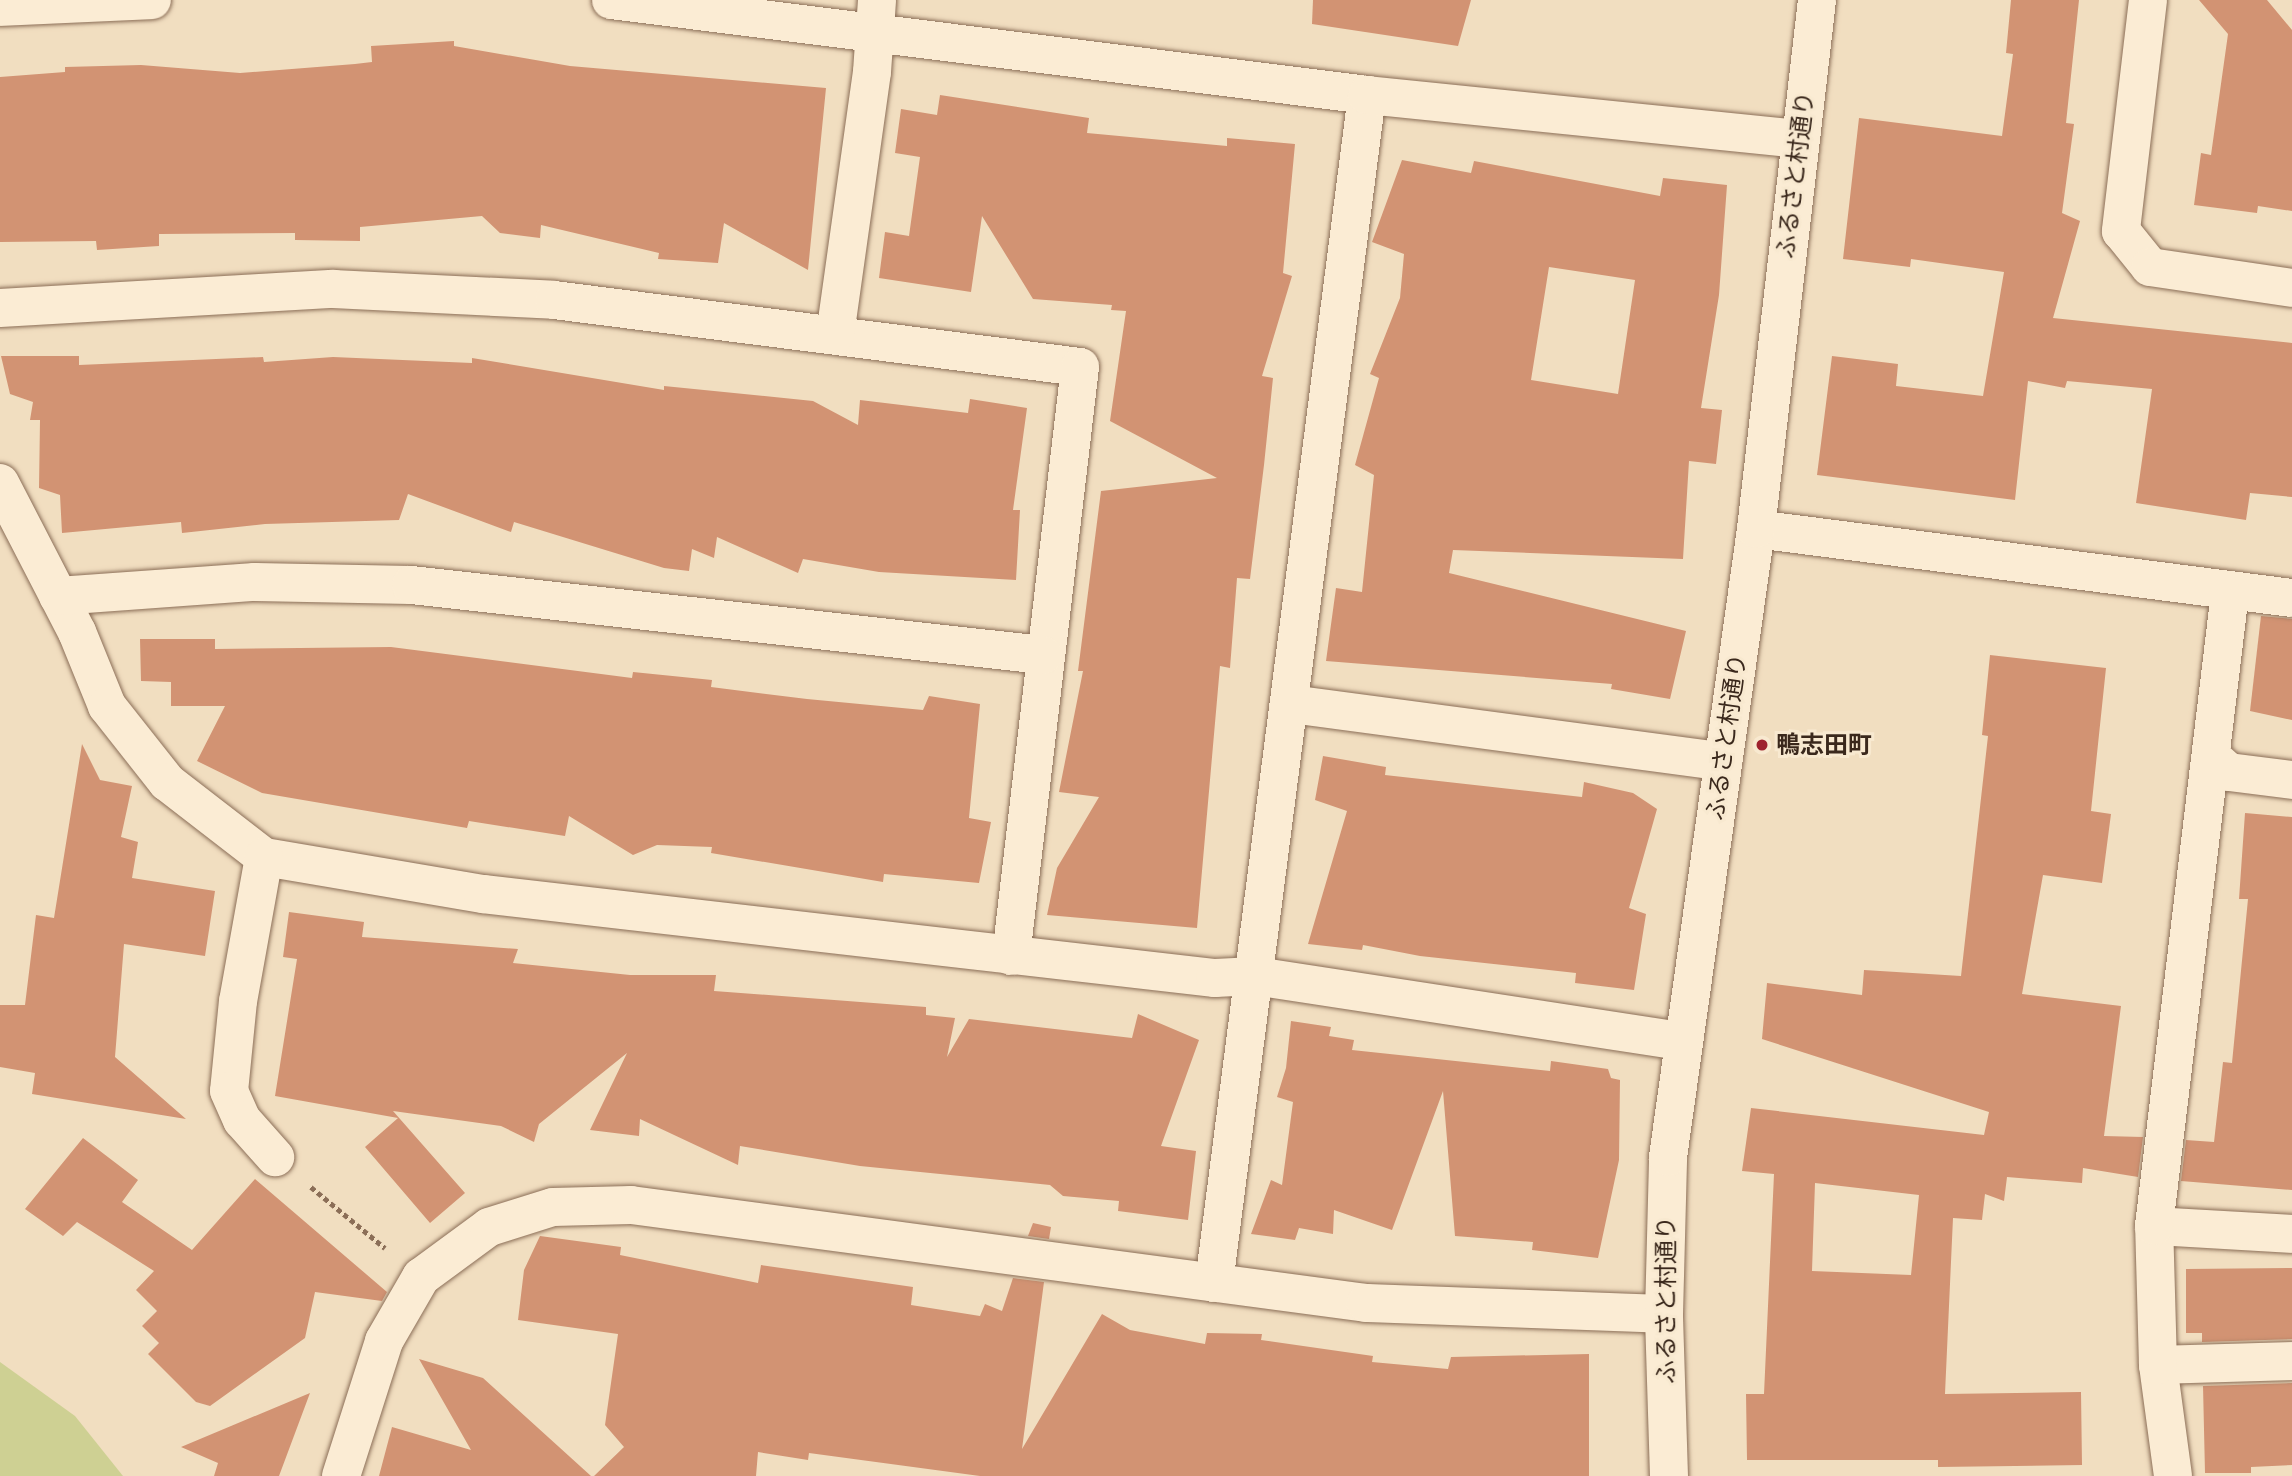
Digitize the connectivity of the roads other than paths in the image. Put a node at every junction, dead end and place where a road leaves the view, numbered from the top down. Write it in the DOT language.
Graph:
graph roads {
  1 [pos="152,0"];
  2 [pos="611,0"];
  3 [pos="1816,0"];
  4 [pos="2148,0"];
  5 [pos="0,7"];
  6 [pos="875,16"];
  7 [pos="1367,95"];
  8 [pos="1798,139"];
  9 [pos="2292,288"];
  10 [pos="0,308"];
  11 [pos="835,335"];
  12 [pos="0,483"];
  13 [pos="1756,529"];
  14 [pos="2230,592"];
  15 [pos="58,596"];
  16 [pos="2292,598"];
  17 [pos="1043,655"];
  18 [pos="1291,704"];
  19 [pos="2211,756"];
  20 [pos="1723,762"];
  21 [pos="2292,780"];
  22 [pos="264,857"];
  23 [pos="1011,956"];
  24 [pos="1255,976"];
  25 [pos="1681,1041"];
  26 [pos="275,1157"];
  27 [pos="2154,1226"];
  28 [pos="2292,1234"];
  29 [pos="1214,1283"];
  30 [pos="1664,1314"];
  31 [pos="2292,1361"];
  32 [pos="2158,1365"];
  33 [pos="341,1476"];
  34 [pos="1669,1476"];
  35 [pos="2173,1476"];
  1 -- 5 [label="street"];
  2 -- 6 [label="street"];
  3 -- 8 [label="street, ふるさと村通り"];
  4 -- 9 [label="street"];
  6 -- 7 [label="street"];
  6 -- 11 [label="street"];
  7 -- 8 [label="street"];
  7 -- 18 [label="street"];
  8 -- 13 [label="street, ふるさと村通り"];
  10 -- 11 [label="street"];
  11 -- 17 [label="street"];
  12 -- 15 [label="street"];
  13 -- 14 [label="street"];
  13 -- 20 [label="street, ふるさと村通り"];
  14 -- 16 [label="street"];
  14 -- 19 [label="street"];
  15 -- 17 [label="street"];
  15 -- 22 [label="street"];
  17 -- 23 [label="street"];
  18 -- 20 [label="street"];
  18 -- 24 [label="street"];
  19 -- 21 [label="street"];
  19 -- 27 [label="street"];
  20 -- 25 [label="street, ふるさと村通り"];
  22 -- 23 [label="street"];
  22 -- 26 [label="street"];
  23 -- 24 [label="street"];
  24 -- 25 [label="street"];
  24 -- 29 [label="street"];
  25 -- 30 [label="street, ふるさと村通り"];
  27 -- 28 [label="street"];
  27 -- 32 [label="street"];
  29 -- 30 [label="street"];
  29 -- 33 [label="street"];
  30 -- 34 [label="street, ふるさと村通り"];
  31 -- 32 [label="street"];
  32 -- 35 [label="street"];
}
